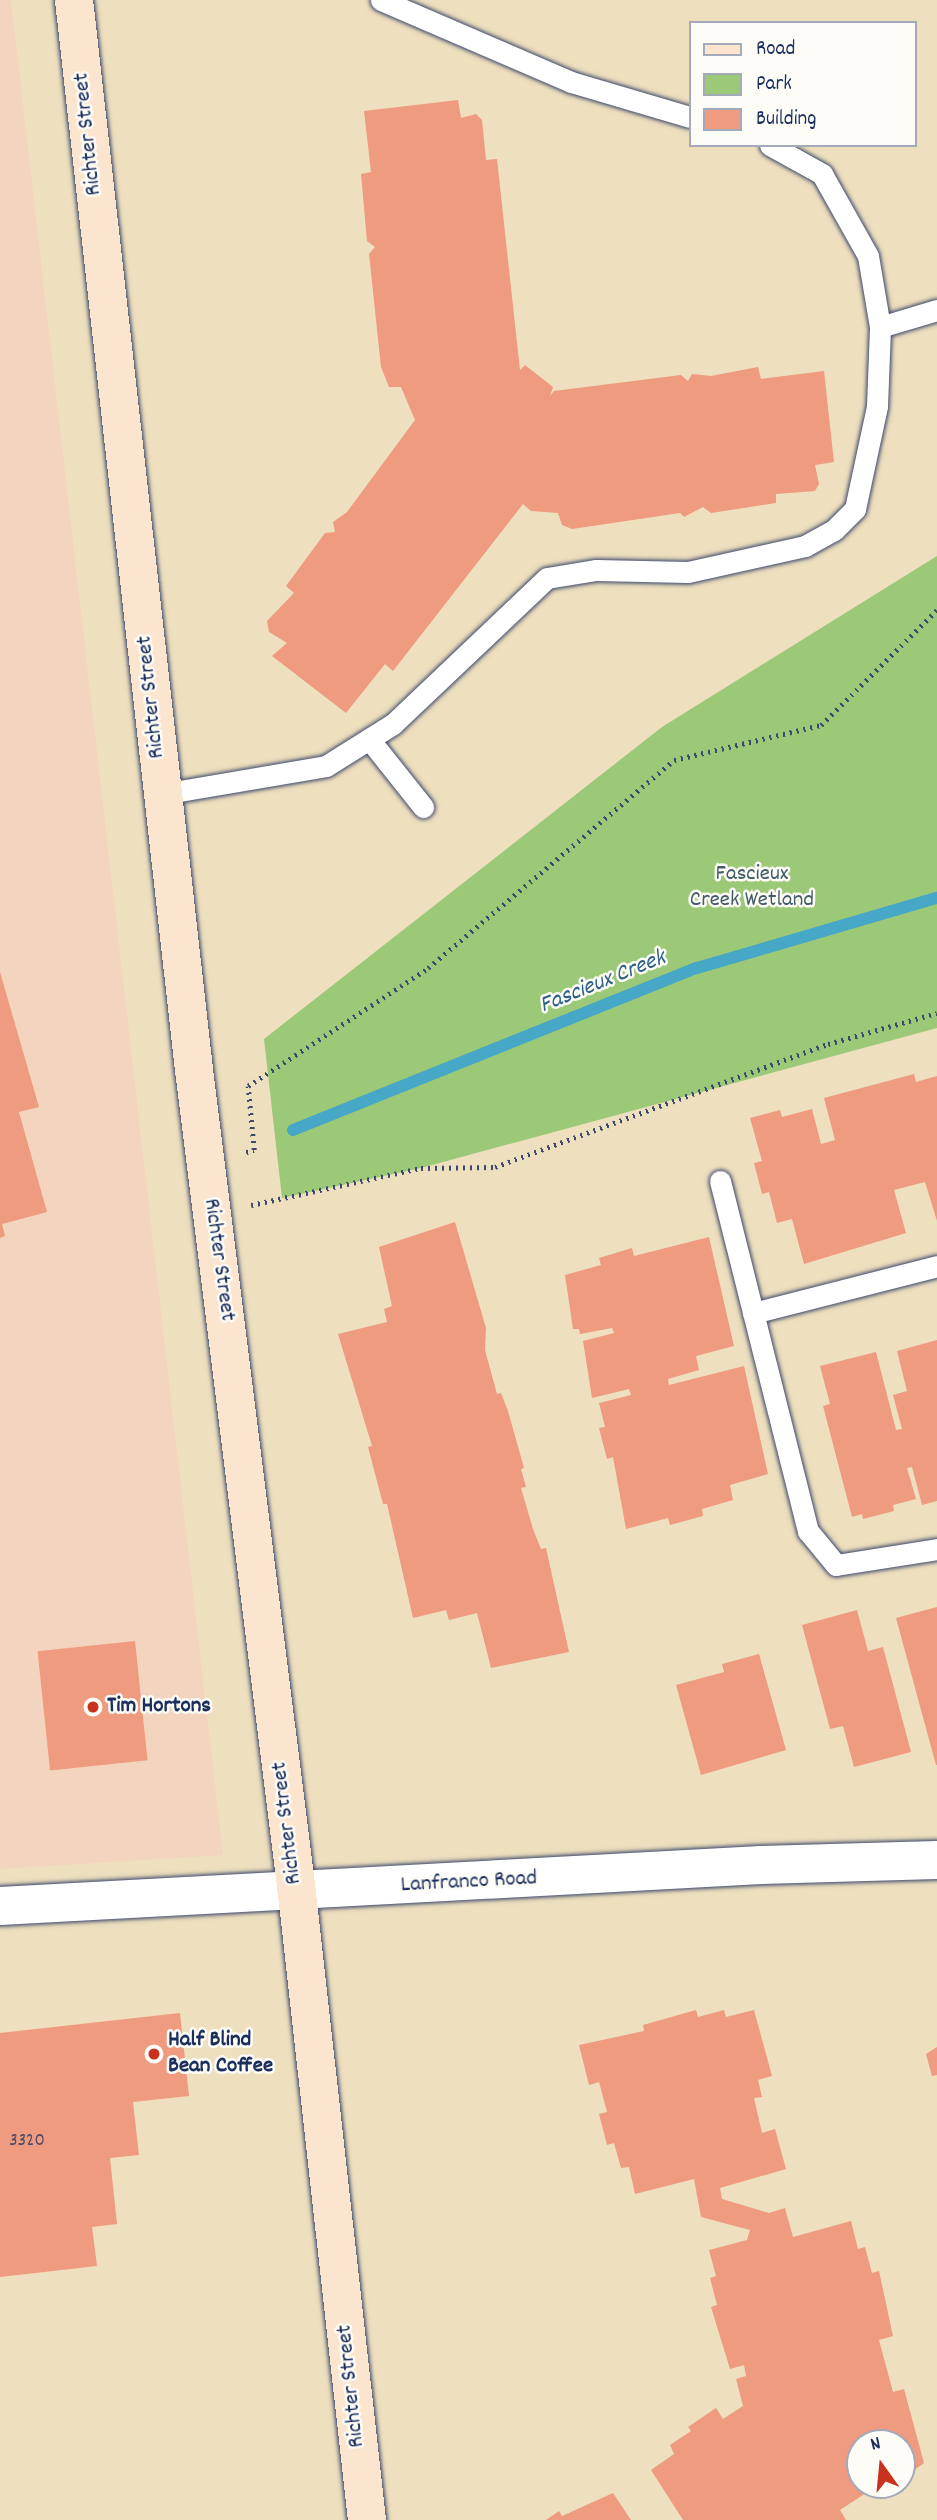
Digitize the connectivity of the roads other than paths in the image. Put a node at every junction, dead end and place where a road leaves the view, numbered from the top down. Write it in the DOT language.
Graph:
graph roads {
  1 [pos="74,0"];
  2 [pos="380,0"];
  3 [pos="688,116"];
  4 [pos="774,147"];
  5 [pos="937,310"];
  6 [pos="880,327"];
  7 [pos="369,739"];
  8 [pos="162,794"];
  9 [pos="423,807"];
  10 [pos="720,1181"];
  11 [pos="937,1266"];
  12 [pos="753,1313"];
  13 [pos="937,1549"];
  14 [pos="937,1860"];
  15 [pos="297,1894"];
  16 [pos="0,1906"];
  17 [pos="368,2520"];
  1 -- 8 [label="main road, Richter Street"];
  2 -- 3 [label="lane"];
  4 -- 6 [label="lane"];
  5 -- 6 [label="lane"];
  6 -- 7 [label="lane"];
  7 -- 8 [label="lane"];
  7 -- 9 [label="lane"];
  8 -- 15 [label="main road, Richter Street"];
  10 -- 12 [label="lane"];
  11 -- 12 [label="lane"];
  12 -- 13 [label="lane"];
  14 -- 15 [label="street, Lanfranco Road"];
  15 -- 16 [label="street, Lanfranco Road"];
  15 -- 17 [label="main road, Richter Street"];
}
